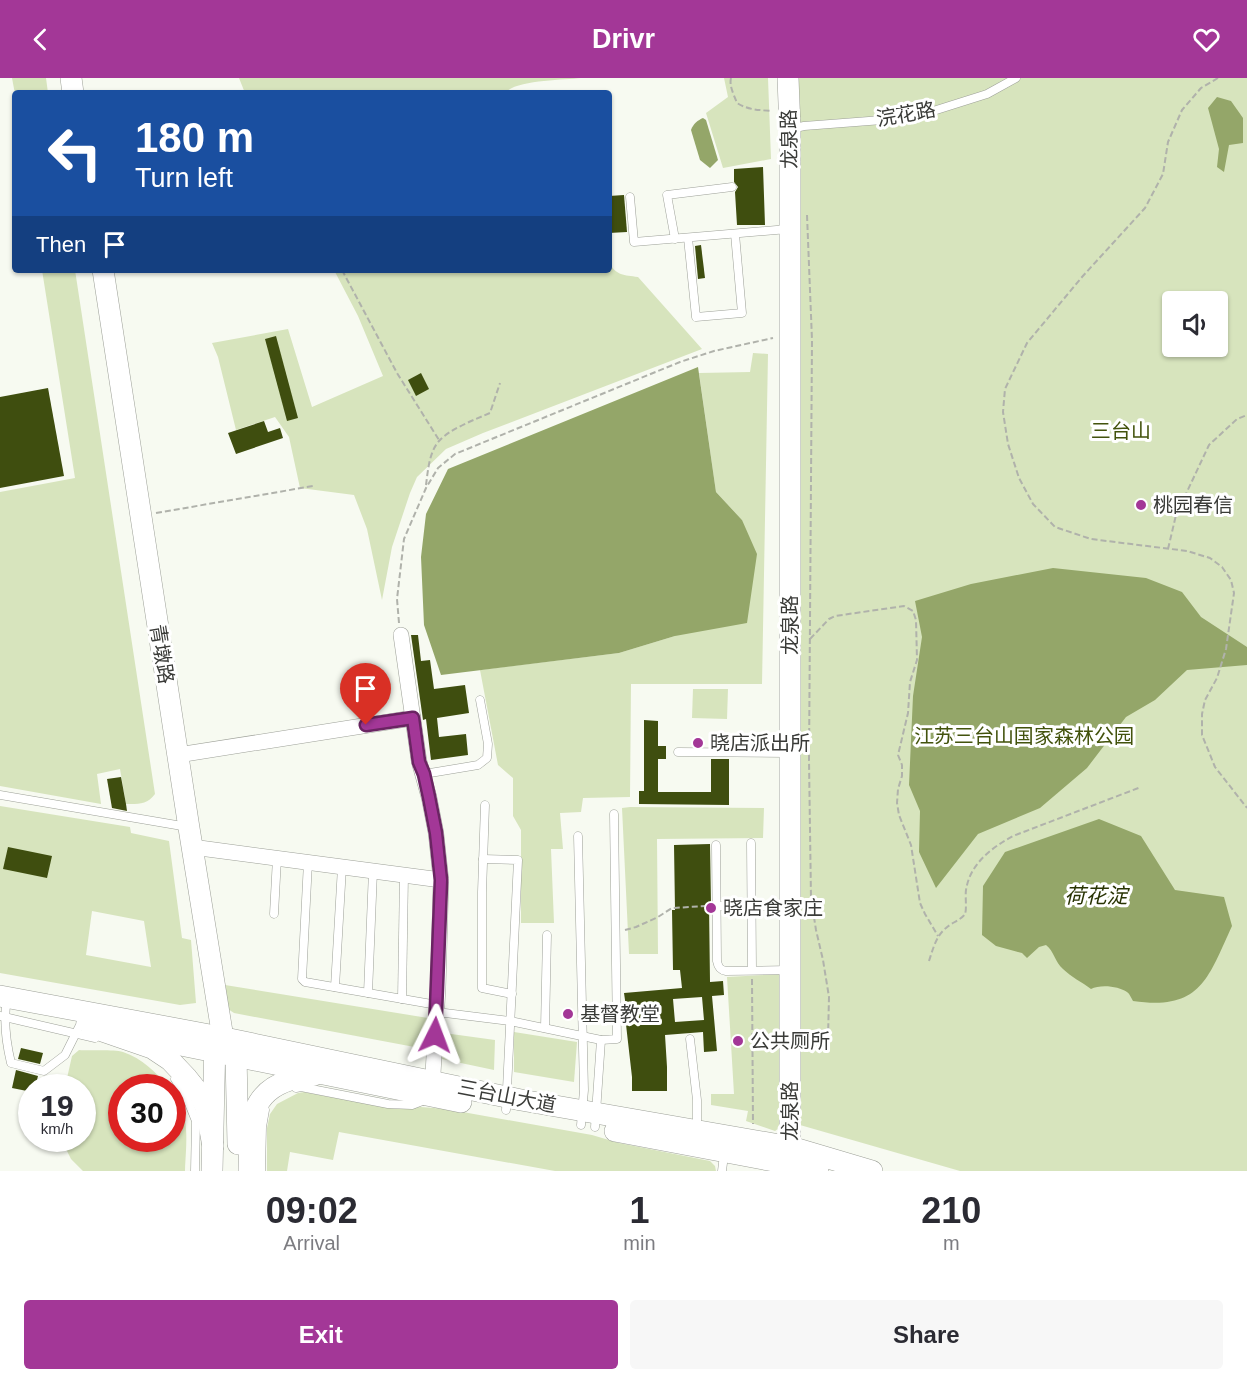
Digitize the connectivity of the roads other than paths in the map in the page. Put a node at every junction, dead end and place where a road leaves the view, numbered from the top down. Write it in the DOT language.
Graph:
graph roads {
  1 [pos="788,78"];
  2 [pos="1016,78"];
  3 [pos="790,121"];
  4 [pos="732,187"];
  5 [pos="630,197"];
  6 [pos="790,229"];
  7 [pos="735,234"];
  8 [pos="688,238"];
  9 [pos="675,239"];
  10 [pos="103,273"];
  11 [pos="401,635"];
  12 [pos="480,700"];
  13 [pos="413,718"];
  14 [pos="678,752"];
  15 [pos="790,753"];
  16 [pos="178,755"];
  17 [pos="424,774"];
  18 [pos="0,795"];
  19 [pos="485,805"];
  20 [pos="614,814"];
  21 [pos="578,836"];
  22 [pos="191,837"];
  23 [pos="751,843"];
  24 [pos="716,845"];
  25 [pos="277,858"];
  26 [pos="483,859"];
  27 [pos="308,862"];
  28 [pos="342,867"];
  29 [pos="373,871"];
  30 [pos="404,875"];
  31 [pos="441,880"];
  32 [pos="717,906"];
  33 [pos="751,906"];
  34 [pos="790,906"];
  35 [pos="274,914"];
  36 [pos="548,935"];
  37 [pos="752,970"];
  38 [pos="790,970"];
  39 [pos="335,987"];
  40 [pos="368,993"];
  41 [pos="512,994"];
  42 [pos="402,999"];
  43 [pos="3,1008"];
  44 [pos="437,1009"];
  45 [pos="510,1021"];
  46 [pos="82,1024"];
  47 [pos="545,1028"];
  48 [pos="584,1036"];
  49 [pos="690,1039"];
  50 [pos="601,1040"];
  51 [pos="224,1044"];
  52 [pos="163,1065"];
  53 [pos="321,1074"];
  54 [pos="432,1089"];
  55 [pos="284,1092"];
  56 [pos="186,1097"];
  57 [pos="271,1102"];
  58 [pos="506,1104"];
  59 [pos="588,1119"];
  60 [pos="697,1131"];
  61 [pos="213,1146"];
  62 [pos="723,1161"];
  63 [pos="791,1161"];
  64 [pos="195,1171"];
  65 [pos="212,1171"];
  66 [pos="238,1171"];
  67 [pos="249,1171"];
  68 [pos="261,1171"];
  69 [pos="818,1171"];
  70 [pos="872,1171"];
  1 -- 3 [label="main road, 龙泉路"];
  2 -- 3 [label="lane, 浣花路"];
  3 -- 6 [label="main road, 龙泉路"];
  4 -- 9 [label="lane"];
  5 -- 9 [label="lane"];
  6 -- 7 [label="lane"];
  6 -- 15 [label="main road, 龙泉路"];
  7 -- 8 [label="lane"];
  7 -- 8 [label="lane"];
  8 -- 9 [label="lane"];
  10 -- 16 [label="main road, 青墩路"];
  11 -- 13 [label="street"];
  12 -- 17 [label="lane"];
  13 -- 16 [label="street"];
  13 -- 17 [label="street"];
  14 -- 15 [label="lane"];
  15 -- 34 [label="main road, 龙泉路"];
  16 -- 22 [label="main road, 青墩路"];
  17 -- 31 [label="street"];
  18 -- 22 [label="lane"];
  19 -- 26 [label="lane"];
  20 -- 50 [label="lane"];
  21 -- 48 [label="lane"];
  22 -- 25 [label="street"];
  22 -- 51 [label="main road, 青墩路"];
  23 -- 33 [label="lane"];
  24 -- 32 [label="lane"];
  25 -- 27 [label="street"];
  25 -- 35 [label="lane"];
  26 -- 41 [label="lane"];
  26 -- 41 [label="lane"];
  27 -- 28 [label="street"];
  27 -- 39 [label="lane"];
  28 -- 29 [label="street"];
  28 -- 39 [label="lane"];
  29 -- 30 [label="street"];
  29 -- 40 [label="lane"];
  30 -- 31 [label="street"];
  30 -- 42 [label="lane"];
  31 -- 44 [label="street"];
  32 -- 33 [label="lane"];
  32 -- 37 [label="lane"];
  33 -- 34 [label="lane"];
  33 -- 37 [label="lane"];
  34 -- 38 [label="main road, 龙泉路"];
  36 -- 47 [label="lane"];
  37 -- 38 [label="lane"];
  38 -- 63 [label="main road, 龙泉路"];
  39 -- 40 [label="lane"];
  40 -- 42 [label="lane"];
  41 -- 45 [label="lane"];
  42 -- 44 [label="lane"];
  43 -- 46 [label="main road, 三台山大道"];
  43 -- 46 [label="lane"];
  44 -- 45 [label="lane"];
  44 -- 54 [label="street"];
  45 -- 47 [label="lane"];
  45 -- 58 [label="lane"];
  46 -- 51 [label="main road, 三台山大道"];
  46 -- 52 [label="lane"];
  46 -- 61 [label="main road"];
  47 -- 48 [label="lane"];
  48 -- 50 [label="lane"];
  48 -- 59 [label="lane"];
  49 -- 60 [label="lane"];
  50 -- 59 [label="lane"];
  51 -- 53 [label="main road, 三台山大道"];
  51 -- 54 [label="main road, 三台山大道"];
  51 -- 61 [label="main road, 青墩路"];
  51 -- 66 [label="main road, 青墩路"];
  53 -- 54 [label="main road, 三台山大道"];
  53 -- 67 [label="main road"];
  54 -- 55 [label="lane"];
  54 -- 58 [label="main road, 三台山大道"];
  56 -- 64 [label="lane"];
  57 -- 68 [label="lane"];
  58 -- 59 [label="main road, 三台山大道"];
  59 -- 60 [label="main road, 三台山大道"];
  59 -- 62 [label="main road, 三台山大道"];
  60 -- 63 [label="main road, 三台山大道"];
  61 -- 65 [label="main road, 青墩路"];
  62 -- 63 [label="main road, 三台山大道"];
  63 -- 69 [label="main road, 三台山大道"];
  63 -- 70 [label="main road, 三台山大道"];
}
